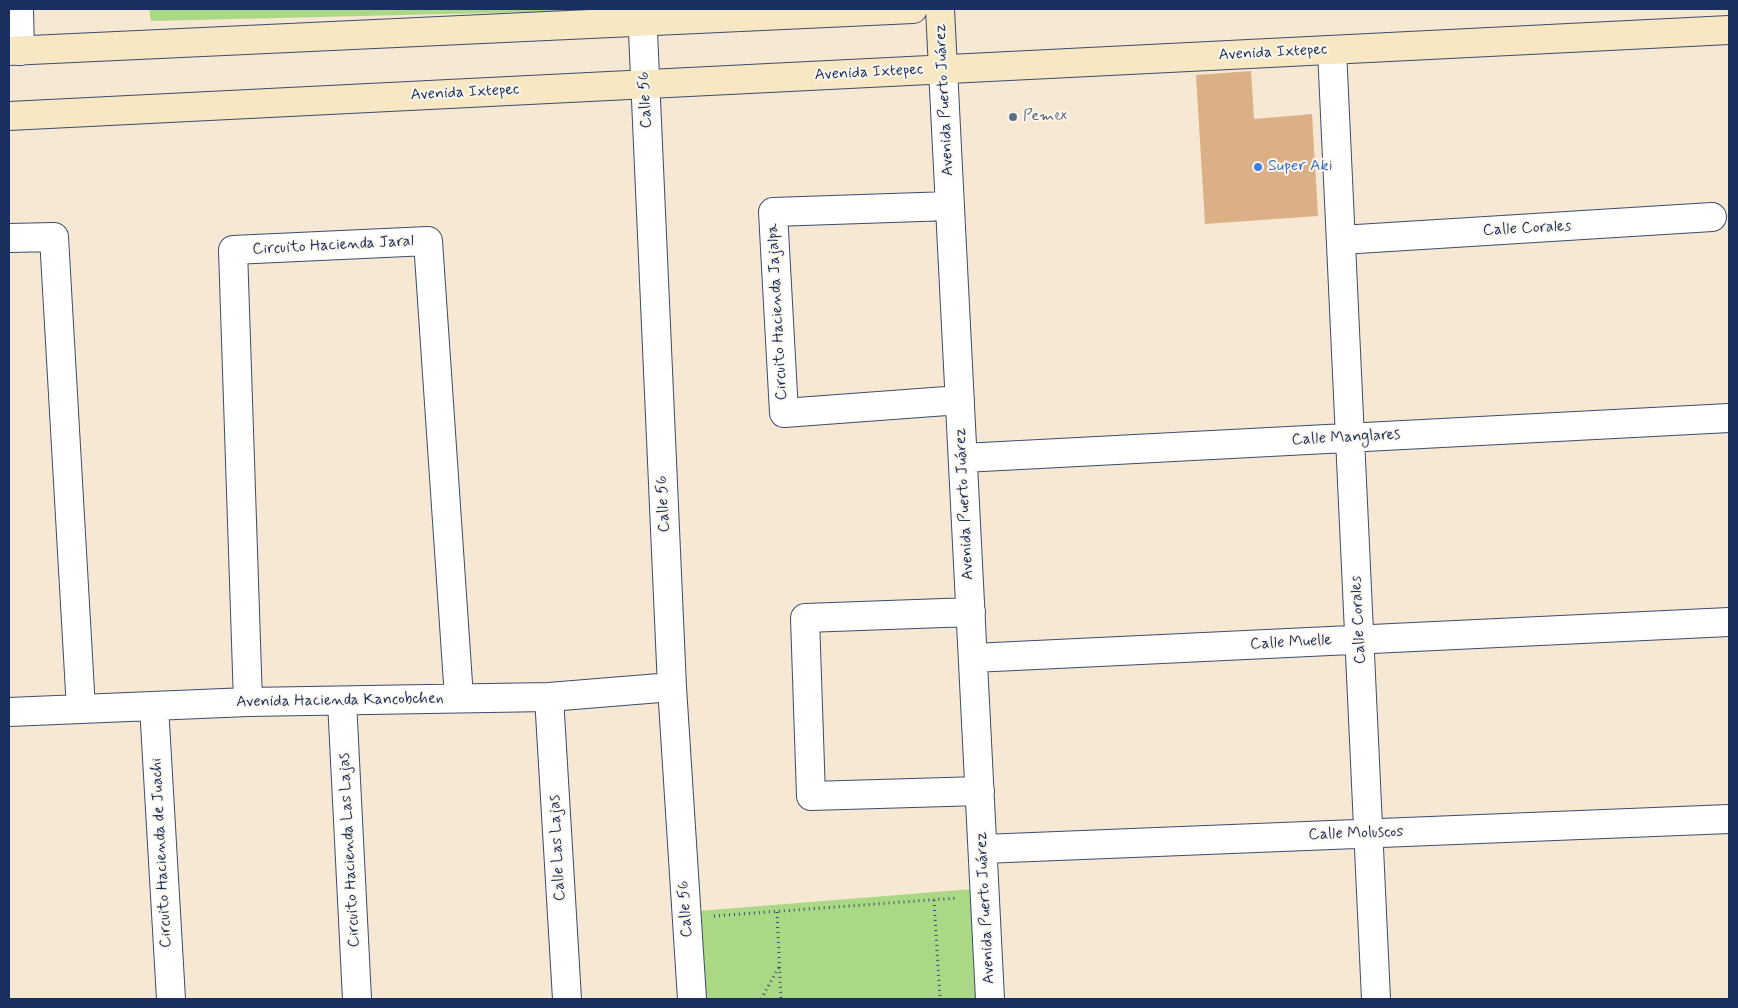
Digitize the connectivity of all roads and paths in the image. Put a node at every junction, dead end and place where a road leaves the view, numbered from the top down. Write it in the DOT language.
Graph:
graph roads {
  1 [pos="19,9"];
  2 [pos="913,9"];
  3 [pos="940,9"];
  4 [pos="642,15"];
  5 [pos="1729,30"];
  6 [pos="1332,50"];
  7 [pos="14,51"];
  8 [pos="944,69"];
  9 [pos="645,84"];
  10 [pos="9,116"];
  11 [pos="950,206"];
  12 [pos="1712,217"];
  13 [pos="9,238"];
  14 [pos="1341,240"];
  15 [pos="960,400"];
  16 [pos="1729,418"];
  17 [pos="1350,438"];
  18 [pos="963,458"];
  19 [pos="971,612"];
  20 [pos="1729,622"];
  21 [pos="1360,640"];
  22 [pos="973,658"];
  23 [pos="672,687"];
  24 [pos="549,697"];
  25 [pos="459,698"];
  26 [pos="342,701"];
  27 [pos="248,702"];
  28 [pos="154,706"];
  29 [pos="81,709"];
  30 [pos="9,712"];
  31 [pos="980,790"];
  32 [pos="1729,819"];
  33 [pos="1369,833"];
  34 [pos="983,849"];
  35 [pos="985,896"];
  36 [pos="934,900"];
  37 [pos="777,912"];
  38 [pos="686,918"];
  39 [pos="780,967"];
  40 [pos="171,999"];
  41 [pos="357,999"];
  42 [pos="567,999"];
  43 [pos="692,999"];
  44 [pos="761,999"];
  45 [pos="781,999"];
  46 [pos="940,999"];
  47 [pos="990,999"];
  48 [pos="1376,999"];
  1 -- 7 [label="street"];
  2 -- 4 [label="main road"];
  3 -- 8 [label="main road, Avenida Puerto Juárez"];
  4 -- 7 [label="main road"];
  4 -- 9 [label="street, Calle 56"];
  5 -- 6 [label="main road, Avenida Ixtepec"];
  6 -- 8 [label="main road, Avenida Ixtepec"];
  6 -- 14 [label="street, Calle Corales"];
  8 -- 9 [label="main road, Avenida Ixtepec"];
  8 -- 11 [label="street, Avenida Puerto Juárez"];
  9 -- 10 [label="main road, Avenida Ixtepec"];
  9 -- 23 [label="street, Calle 56"];
  11 -- 15 [label="street, Avenida Puerto Juárez"];
  11 -- 15 [label="street, Circuito Hacienda Jajalpa"];
  12 -- 14 [label="street, Calle Corales"];
  13 -- 29 [label="street"];
  14 -- 17 [label="street, Calle Corales"];
  15 -- 18 [label="street, Avenida Puerto Juárez"];
  16 -- 17 [label="street, Calle Manglares"];
  17 -- 18 [label="street, Calle Manglares"];
  17 -- 21 [label="street, Calle Corales"];
  18 -- 19 [label="street, Avenida Puerto Juárez"];
  19 -- 22 [label="street, Avenida Puerto Juárez"];
  19 -- 31 [label="street"];
  20 -- 21 [label="street, Calle Muelle"];
  21 -- 22 [label="street, Calle Muelle"];
  21 -- 33 [label="street, Calle Corales"];
  22 -- 31 [label="street, Avenida Puerto Juárez"];
  23 -- 24 [label="street, Avenida Hacienda Kancobchen"];
  23 -- 38 [label="street, Calle 56"];
  24 -- 25 [label="street, Avenida Hacienda Kancobchen"];
  24 -- 42 [label="street, Calle Las Lajas"];
  25 -- 26 [label="street, Avenida Hacienda Kancobchen"];
  25 -- 27 [label="street, Circuito Hacienda Jaral"];
  26 -- 27 [label="street, Avenida Hacienda Kancobchen"];
  26 -- 41 [label="street, Circuito Hacienda Las Lajas"];
  27 -- 28 [label="street, Avenida Hacienda Kancobchen"];
  28 -- 29 [label="street, Avenida Hacienda Kancobchen"];
  28 -- 40 [label="street, Circuito Hacienda de Juachi"];
  29 -- 30 [label="street, Avenida Hacienda Kancobchen"];
  31 -- 34 [label="street, Avenida Puerto Juárez"];
  32 -- 33 [label="street, Calle Moluscos"];
  33 -- 34 [label="street, Calle Moluscos"];
  33 -- 48 [label="street, Calle Corales"];
  34 -- 35 [label="street, Avenida Puerto Juárez"];
  35 -- 36 [label="path"];
  35 -- 47 [label="street, Avenida Puerto Juárez"];
  36 -- 37 [label="path"];
  36 -- 46 [label="path"];
  37 -- 38 [label="path"];
  37 -- 39 [label="path"];
  38 -- 43 [label="street, Calle 56"];
  39 -- 44 [label="path"];
  39 -- 45 [label="path"];
}
